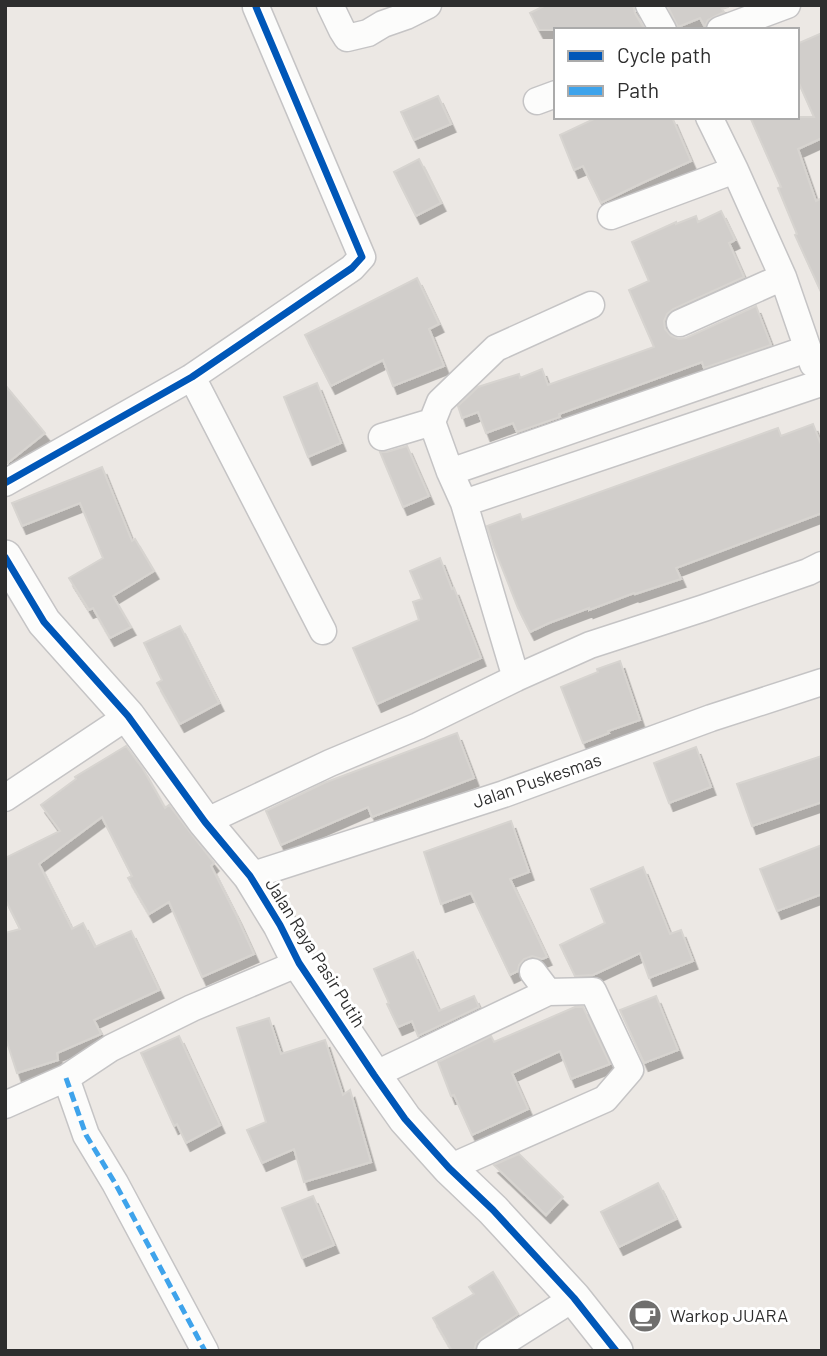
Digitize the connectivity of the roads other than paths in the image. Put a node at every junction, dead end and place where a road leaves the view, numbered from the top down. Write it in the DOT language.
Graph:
graph roads {
  1 [pos="330,5"];
  2 [pos="428,5"];
  3 [pos="649,5"];
  4 [pos="787,5"];
  5 [pos="256,7"];
  6 [pos="662,28"];
  7 [pos="725,28"];
  8 [pos="710,119"];
  9 [pos="735,170"];
  10 [pos="611,216"];
  11 [pos="783,277"];
  12 [pos="592,305"];
  13 [pos="680,323"];
  14 [pos="807,349"];
  15 [pos="192,377"];
  16 [pos="821,384"];
  17 [pos="432,422"];
  18 [pos="382,437"];
  19 [pos="450,472"];
  20 [pos="5,483"];
  21 [pos="464,503"];
  22 [pos="5,557"];
  23 [pos="822,565"];
  24 [pos="323,631"];
  25 [pos="516,678"];
  26 [pos="822,682"];
  27 [pos="128,716"];
  28 [pos="5,798"];
  29 [pos="205,822"];
  30 [pos="250,876"];
  31 [pos="299,962"];
  32 [pos="373,1075"];
  33 [pos="66,1077"];
  34 [pos="5,1105"];
  35 [pos="449,1168"];
  36 [pos="574,1298"];
  37 [pos="205,1351"];
  38 [pos="489,1351"];
  39 [pos="616,1351"];
  1 -- 2 [label="street"];
  3 -- 6 [label="street"];
  4 -- 7 [label="street"];
  5 -- 15 [label="street"];
  8 -- 9 [label="street"];
  9 -- 10 [label="street"];
  9 -- 11 [label="street"];
  11 -- 13 [label="street"];
  11 -- 14 [label="street"];
  12 -- 17 [label="street"];
  14 -- 16 [label="street"];
  14 -- 19 [label="street"];
  15 -- 20 [label="street"];
  15 -- 24 [label="street"];
  16 -- 21 [label="street"];
  17 -- 18 [label="street"];
  17 -- 19 [label="street"];
  19 -- 21 [label="street"];
  21 -- 25 [label="street"];
  22 -- 27 [label="street, Jalan Raya Pasir Putih"];
  23 -- 25 [label="street"];
  25 -- 29 [label="street"];
  26 -- 30 [label="street, Jalan Puskesmas"];
  27 -- 28 [label="street"];
  27 -- 29 [label="street, Jalan Raya Pasir Putih"];
  29 -- 30 [label="street, Jalan Raya Pasir Putih"];
  30 -- 31 [label="street, Jalan Raya Pasir Putih"];
  31 -- 32 [label="street, Jalan Raya Pasir Putih"];
  31 -- 33 [label="street"];
  32 -- 35 [label="street, Jalan Raya Pasir Putih"];
  32 -- 35 [label="street"];
  33 -- 34 [label="street"];
  33 -- 37 [label="street"];
  35 -- 36 [label="street, Jalan Raya Pasir Putih"];
  36 -- 38 [label="street"];
  36 -- 39 [label="street, Jalan Raya Pasir Putih"];
}
